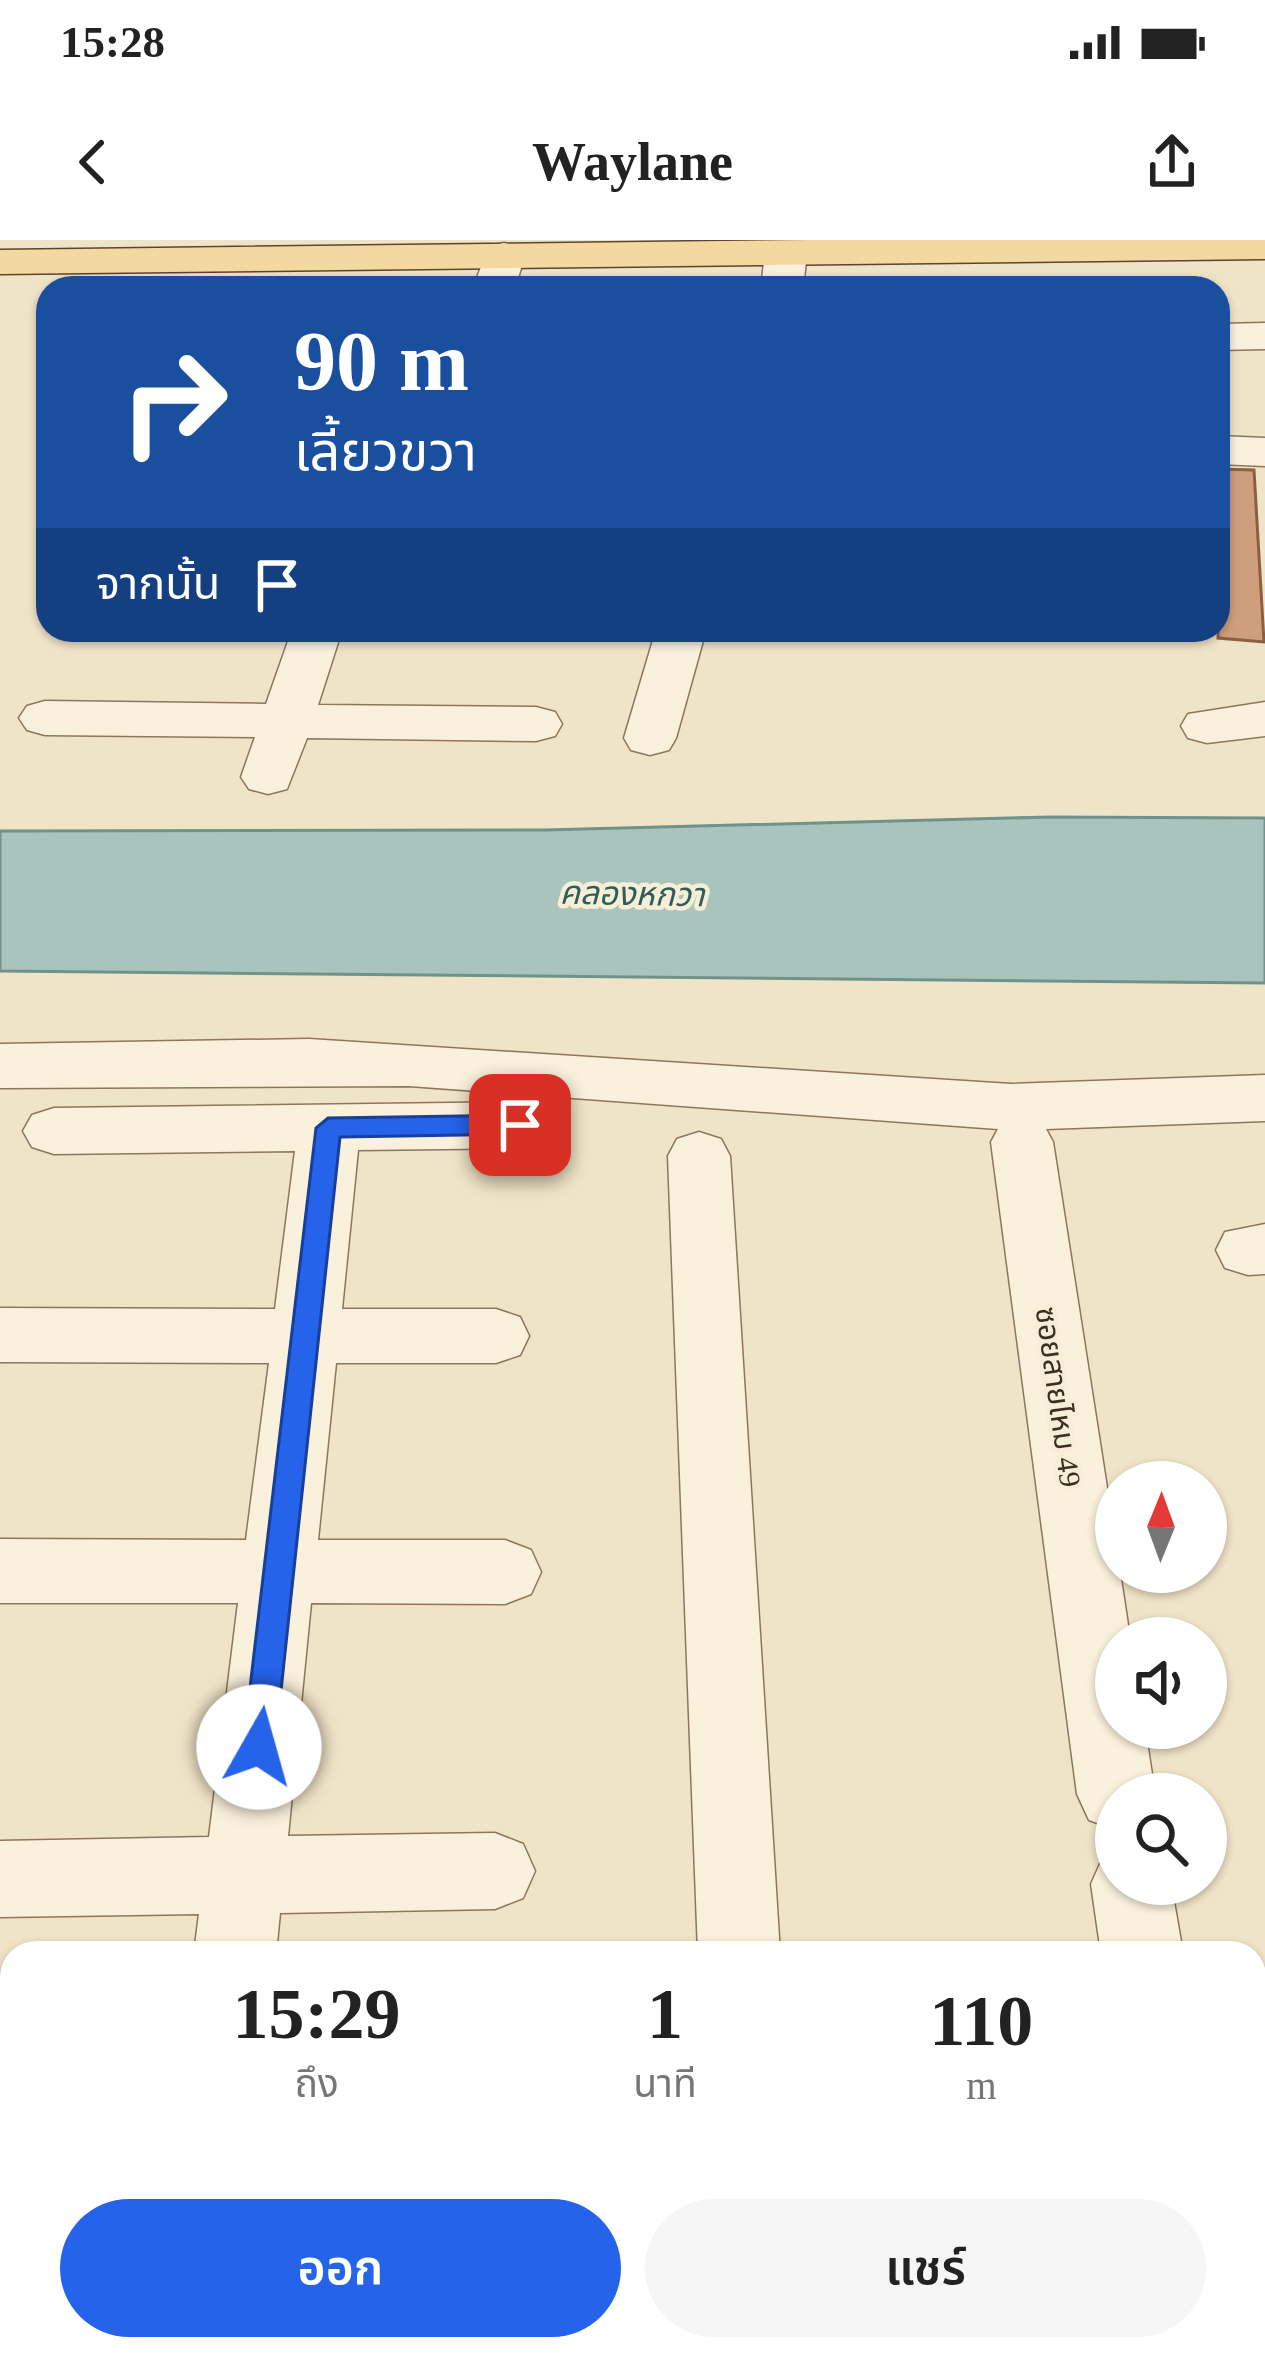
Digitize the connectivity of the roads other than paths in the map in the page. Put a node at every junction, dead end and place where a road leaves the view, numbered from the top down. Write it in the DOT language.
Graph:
graph roads {
  1 [pos="1265,248"];
  2 [pos="0,262"];
  3 [pos="784,270"];
  4 [pos="499,272"];
  5 [pos="1265,336"];
  6 [pos="1230,337"];
  7 [pos="1230,450"];
  8 [pos="1265,452"];
  9 [pos="313,642"];
  10 [pos="678,642"];
  11 [pos="45,718"];
  12 [pos="1265,719"];
  13 [pos="284,721"];
  14 [pos="536,724"];
  15 [pos="1207,726"];
  16 [pos="650,739"];
  17 [pos="268,777"];
  18 [pos="0,1066"];
  19 [pos="1265,1098"];
  20 [pos="520,1125"];
  21 [pos="328,1128"];
  22 [pos="54,1131"];
  23 [pos="1022,1142"];
  24 [pos="700,1156"];
  25 [pos="304,1334"];
  26 [pos="0,1335"];
  27 [pos="496,1336"];
  28 [pos="0,1571"];
  29 [pos="505,1572"];
  30 [pos="280,1574"];
  31 [pos="1113,1773"];
  32 [pos="495,1870"];
  33 [pos="243,1876"];
  34 [pos="0,1879"];
  35 [pos="1134,1905"];
  36 [pos="236,1941"];
  37 [pos="738,1941"];
  38 [pos="1140,1941"];
  1 -- 3 [label="main road"];
  2 -- 4 [label="main road"];
  3 -- 4 [label="main road"];
  5 -- 6 [label="street"];
  7 -- 8 [label="street"];
  9 -- 13 [label="street"];
  10 -- 16 [label="street"];
  11 -- 13 [label="street"];
  12 -- 15 [label="street"];
  13 -- 14 [label="street"];
  13 -- 17 [label="street"];
  18 -- 19 [label="street"];
  20 -- 21 [label="street"];
  21 -- 22 [label="street"];
  21 -- 25 [label="street"];
  23 -- 31 [label="street, ซอยสายไหม 49"];
  24 -- 37 [label="street"];
  25 -- 26 [label="street"];
  25 -- 27 [label="street"];
  25 -- 30 [label="street"];
  28 -- 30 [label="street"];
  29 -- 30 [label="street"];
  30 -- 33 [label="street"];
  32 -- 33 [label="street"];
  33 -- 34 [label="street"];
  33 -- 36 [label="street"];
  35 -- 38 [label="street"];
}
